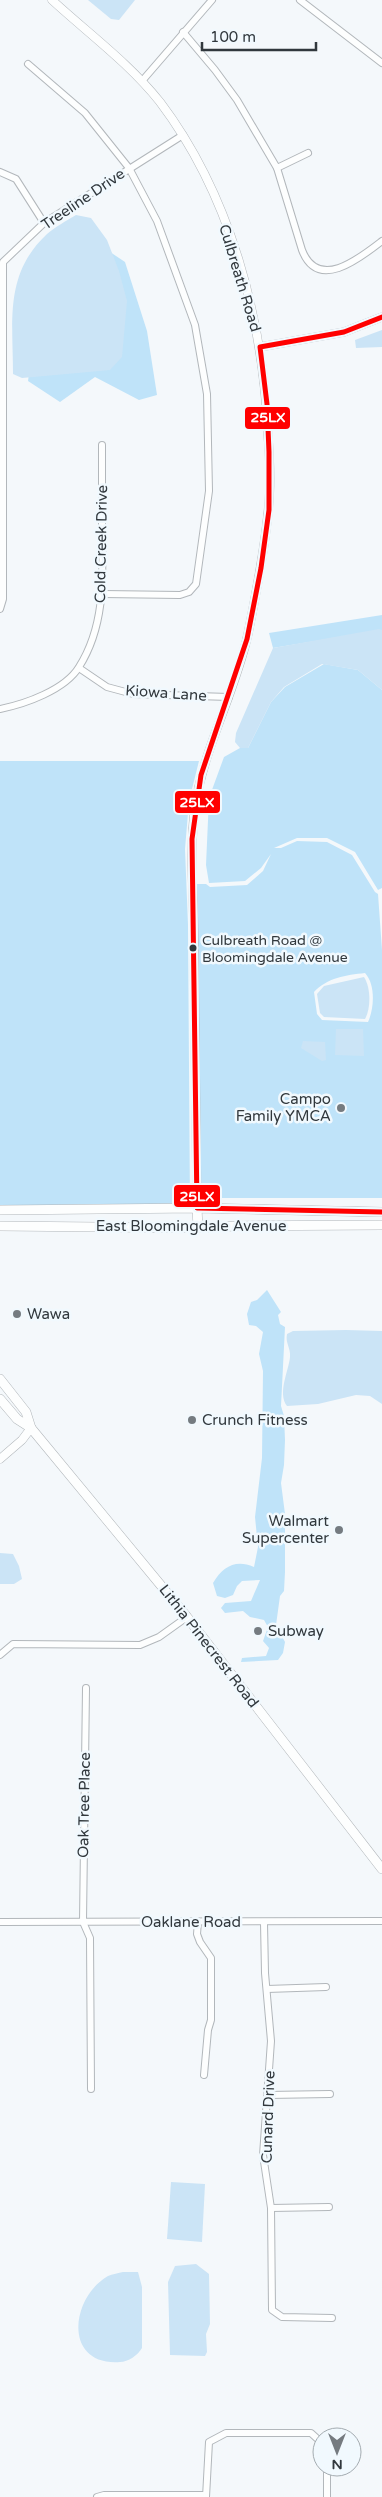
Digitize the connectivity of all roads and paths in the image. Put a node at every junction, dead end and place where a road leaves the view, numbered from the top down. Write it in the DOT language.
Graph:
graph roads {
  1 [pos="52,0"];
  2 [pos="212,0"];
  3 [pos="300,0"];
  4 [pos="183,32"];
  5 [pos="382,62"];
  6 [pos="28,64"];
  7 [pos="142,81"];
  8 [pos="183,135"];
  9 [pos="308,153"];
  10 [pos="129,168"];
  11 [pos="277,168"];
  12 [pos="0,172"];
  13 [pos="44,223"];
  14 [pos="382,241"];
  15 [pos="2,262"];
  16 [pos="382,317"];
  17 [pos="260,347"];
  18 [pos="102,445"];
  19 [pos="103,594"];
  20 [pos="0,609"];
  21 [pos="79,668"];
  22 [pos="230,697"];
  23 [pos="0,709"];
  24 [pos="197,1208"];
  25 [pos="0,1210"];
  26 [pos="382,1212"];
  27 [pos="382,1225"];
  28 [pos="0,1226"];
  29 [pos="198,1228"];
  30 [pos="0,1379"];
  31 [pos="0,1398"];
  32 [pos="31,1428"];
  33 [pos="0,1459"];
  34 [pos="187,1617"];
  35 [pos="0,1655"];
  36 [pos="86,1688"];
  37 [pos="382,1869"];
  38 [pos="0,1922"];
  39 [pos="83,1922"];
  40 [pos="198,1922"];
  41 [pos="264,1922"];
  42 [pos="382,1922"];
  43 [pos="326,1987"];
  44 [pos="266,1989"];
  45 [pos="204,2075"];
  46 [pos="91,2089"];
  47 [pos="330,2094"];
  48 [pos="268,2095"];
  49 [pos="329,2207"];
  50 [pos="271,2208"];
  51 [pos="332,2318"];
  52 [pos="312,2434"];
  53 [pos="327,2477"];
  54 [pos="205,2496"];
  55 [pos="98,2497"];
  56 [pos="327,2497"];
  1 -- 7 [label="street, Culbreath Road"];
  2 -- 4 [label="street"];
  3 -- 5 [label="street"];
  4 -- 7 [label="street"];
  4 -- 11 [label="street"];
  6 -- 10 [label="street"];
  7 -- 8 [label="street, Culbreath Road"];
  8 -- 10 [label="street, Treeline Drive"];
  8 -- 17 [label="street, Culbreath Road"];
  9 -- 11 [label="street"];
  10 -- 13 [label="street, Treeline Drive"];
  10 -- 19 [label="street"];
  11 -- 14 [label="street"];
  12 -- 13 [label="street"];
  13 -- 15 [label="street, Treeline Drive"];
  15 -- 20 [label="street, Treeline Drive"];
  16 -- 17 [label="street"];
  17 -- 22 [label="street, Culbreath Road"];
  18 -- 19 [label="street, Cold Creek Drive"];
  19 -- 21 [label="street, Cold Creek Drive"];
  21 -- 22 [label="street, Kiowa Lane"];
  21 -- 23 [label="street, Cold Creek Drive"];
  22 -- 24 [label="street, Culbreath Road"];
  24 -- 25 [label="main road, East Bloomingdale Avenue"];
  24 -- 26 [label="main road, East Bloomingdale Avenue"];
  24 -- 29 [label="main road"];
  27 -- 29 [label="main road, East Bloomingdale Avenue"];
  28 -- 29 [label="main road, East Bloomingdale Avenue"];
  30 -- 32 [label="main road, Lithia Pinecrest Road"];
  31 -- 32 [label="main road, Lithia Pinecrest Road"];
  32 -- 33 [label="street"];
  32 -- 34 [label="main road, Lithia Pinecrest Road"];
  34 -- 35 [label="street"];
  34 -- 37 [label="main road, Lithia Pinecrest Road"];
  36 -- 39 [label="street, Oak Tree Place"];
  38 -- 39 [label="street, Oaklane Road"];
  39 -- 40 [label="street, Oaklane Road"];
  39 -- 46 [label="street, Oak Tree Place"];
  40 -- 41 [label="street, Oaklane Road"];
  40 -- 45 [label="street"];
  41 -- 42 [label="street, Oaklane Road"];
  41 -- 44 [label="street, Cunard Drive"];
  43 -- 44 [label="street"];
  44 -- 48 [label="street, Cunard Drive"];
  47 -- 48 [label="street"];
  48 -- 50 [label="street, Cunard Drive"];
  49 -- 50 [label="street"];
  50 -- 51 [label="street, Cunard Drive"];
  52 -- 54 [label="street"];
  53 -- 56 [label="street"];
  54 -- 55 [label="street"];
}
